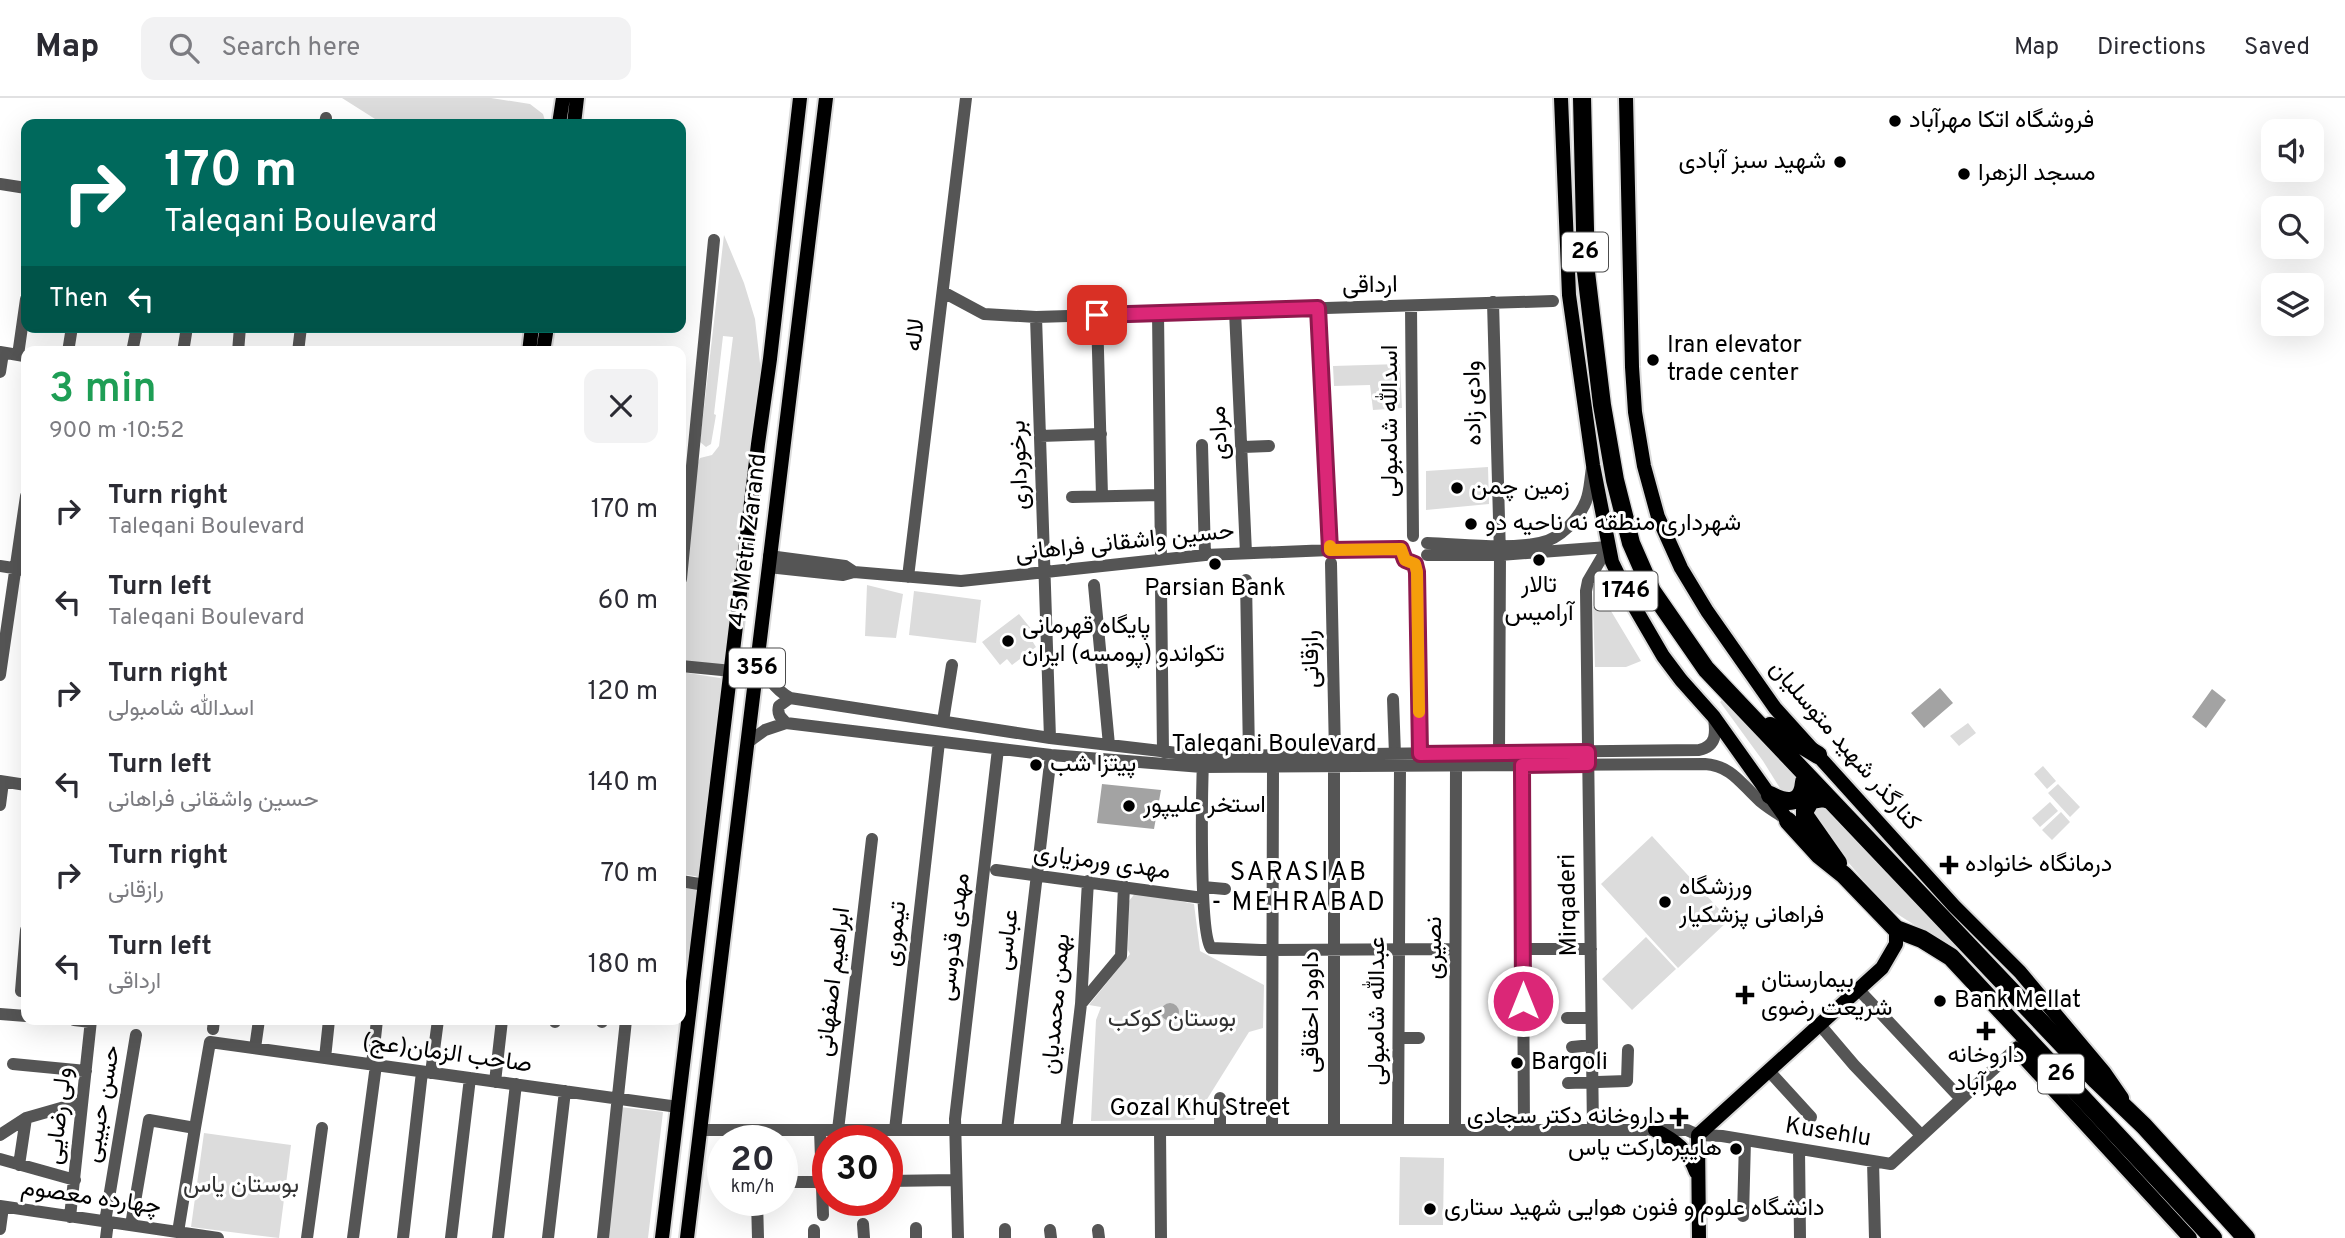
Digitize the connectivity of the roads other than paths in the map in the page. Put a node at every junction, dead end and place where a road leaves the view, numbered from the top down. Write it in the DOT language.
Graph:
graph roads {
  1 [pos="563,98"];
  2 [pos="576,98"];
  3 [pos="800,98"];
  4 [pos="825,98"];
  5 [pos="966,98"];
  6 [pos="1561,98"];
  7 [pos="1581,98"];
  8 [pos="1626,98"];
  9 [pos="560,119"];
  10 [pos="574,119"];
  11 [pos="0,184"];
  12 [pos="21,187"];
  13 [pos="714,240"];
  14 [pos="943,292"];
  15 [pos="1553,301"];
  16 [pos="1493,302"];
  17 [pos="1411,306"];
  18 [pos="1318,308"];
  19 [pos="1235,311"];
  20 [pos="1158,313"];
  21 [pos="1097,315"];
  22 [pos="1036,317"];
  23 [pos="1,353"];
  24 [pos="21,356"];
  25 [pos="0,372"];
  26 [pos="1101,435"];
  27 [pos="1040,436"];
  28 [pos="1202,445"];
  29 [pos="1269,446"];
  30 [pos="1242,447"];
  31 [pos="686,453"];
  32 [pos="695,454"];
  33 [pos="1593,465"];
  34 [pos="754,482"];
  35 [pos="777,492"];
  36 [pos="1160,495"];
  37 [pos="1102,496"];
  38 [pos="1072,497"];
  39 [pos="686,534"];
  40 [pos="1413,536"];
  41 [pos="1608,547"];
  42 [pos="1401,549"];
  43 [pos="1427,549"];
  44 [pos="1330,550"];
  45 [pos="1499,550"];
  46 [pos="1246,552"];
  47 [pos="1205,555"];
  48 [pos="745,559"];
  49 [pos="1161,559"];
  50 [pos="768,562"];
  51 [pos="1331,564"];
  52 [pos="1415,564"];
  53 [pos="0,566"];
  54 [pos="21,569"];
  55 [pos="1045,572"];
  56 [pos="908,577"];
  57 [pos="1246,580"];
  58 [pos="1094,585"];
  59 [pos="1161,587"];
  60 [pos="758,657"];
  61 [pos="952,665"];
  62 [pos="686,666"];
  63 [pos="732,671"];
  64 [pos="0,675"];
  65 [pos="790,698"];
  66 [pos="1393,699"];
  67 [pos="1743,708"];
  68 [pos="1714,717"];
  69 [pos="943,721"];
  70 [pos="786,723"];
  71 [pos="1050,738"];
  72 [pos="939,742"];
  73 [pos="747,743"];
  74 [pos="1109,746"];
  75 [pos="998,749"];
  76 [pos="1163,752"];
  77 [pos="1499,753"];
  78 [pos="1420,754"];
  79 [pos="1051,755"];
  80 [pos="1818,755"];
  81 [pos="1249,756"];
  82 [pos="1588,758"];
  83 [pos="1203,761"];
  84 [pos="1334,761"];
  85 [pos="1398,761"];
  86 [pos="1457,765"];
  87 [pos="1522,765"];
  88 [pos="1798,766"];
  89 [pos="1273,767"];
  90 [pos="1,781"];
  91 [pos="21,784"];
  92 [pos="1770,795"];
  93 [pos="1830,800"];
  94 [pos="0,805"];
  95 [pos="1788,821"];
  96 [pos="872,839"];
  97 [pos="996,870"];
  98 [pos="1037,875"];
  99 [pos="1844,875"];
  100 [pos="1088,881"];
  101 [pos="686,882"];
  102 [pos="705,885"];
  103 [pos="1124,886"];
  104 [pos="1225,889"];
  105 [pos="1203,892"];
  106 [pos="1896,929"];
  107 [pos="1273,949"];
  108 [pos="1333,949"];
  109 [pos="1399,949"];
  110 [pos="1455,949"];
  111 [pos="1523,949"];
  112 [pos="1591,949"];
  113 [pos="1859,990"];
  114 [pos="1081,1004"];
  115 [pos="0,1014"];
  116 [pos="21,1016"];
  117 [pos="1567,1018"];
  118 [pos="1591,1018"];
  119 [pos="91,1025"];
  120 [pos="258,1025"];
  121 [pos="328,1025"];
  122 [pos="377,1025"];
  123 [pos="437,1025"];
  124 [pos="501,1025"];
  125 [pos="625,1025"];
  126 [pos="1819,1025"];
  127 [pos="212,1031"];
  128 [pos="136,1035"];
  129 [pos="1399,1038"];
  130 [pos="1419,1038"];
  131 [pos="2022,1044"];
  132 [pos="1592,1045"];
  133 [pos="1572,1047"];
  134 [pos="255,1048"];
  135 [pos="1628,1050"];
  136 [pos="325,1058"];
  137 [pos="13,1064"];
  138 [pos="374,1065"];
  139 [pos="86,1071"];
  140 [pos="1769,1071"];
  141 [pos="426,1072"];
  142 [pos="470,1078"];
  143 [pos="495,1082"];
  144 [pos="1592,1082"];
  145 [pos="1568,1083"];
  146 [pos="516,1084"];
  147 [pos="565,1091"];
  148 [pos="1220,1098"];
  149 [pos="617,1099"];
  150 [pos="1961,1099"];
  151 [pos="82,1102"];
  152 [pos="678,1107"];
  153 [pos="2132,1114"];
  154 [pos="1811,1117"];
  155 [pos="26,1118"];
  156 [pos="839,1125"];
  157 [pos="896,1125"];
  158 [pos="195,1128"];
  159 [pos="321,1128"];
  160 [pos="700,1130"];
  161 [pos="903,1130"];
  162 [pos="954,1130"];
  163 [pos="1007,1130"];
  164 [pos="1066,1130"];
  165 [pos="1160,1130"];
  166 [pos="1220,1130"];
  167 [pos="1272,1130"];
  168 [pos="1334,1130"];
  169 [pos="1398,1130"];
  170 [pos="1455,1130"];
  171 [pos="1524,1130"];
  172 [pos="1593,1130"];
  173 [pos="1655,1130"];
  174 [pos="707,1131"];
  175 [pos="0,1135"];
  176 [pos="1698,1135"];
  177 [pos="1921,1135"];
  178 [pos="1745,1140"];
  179 [pos="1799,1149"];
  180 [pos="0,1159"];
  181 [pos="1873,1161"];
  182 [pos="19,1165"];
  183 [pos="75,1180"];
  184 [pos="956,1180"];
  185 [pos="1699,1180"];
  186 [pos="903,1181"];
  187 [pos="1,1207"];
  188 [pos="757,1216"];
  189 [pos="1744,1216"];
  190 [pos="70,1217"];
  191 [pos="107,1222"];
  192 [pos="863,1224"];
  193 [pos="131,1225"];
  194 [pos="0,1229"];
  195 [pos="178,1232"];
  196 [pos="106,1238"];
  197 [pos="213,1238"];
  198 [pos="307,1238"];
  199 [pos="353,1238"];
  200 [pos="403,1238"];
  201 [pos="451,1238"];
  202 [pos="498,1238"];
  203 [pos="548,1238"];
  204 [pos="603,1238"];
  205 [pos="662,1238"];
  206 [pos="687,1238"];
  207 [pos="758,1238"];
  208 [pos="864,1238"];
  209 [pos="958,1238"];
  210 [pos="1161,1238"];
  211 [pos="1699,1238"];
  212 [pos="1800,1238"];
  213 [pos="1875,1238"];
  214 [pos="2190,1238"];
  215 [pos="2213,1238"];
  216 [pos="2246,1238"];
  1 -- 9 [label="main road"];
  2 -- 10 [label="main road"];
  3 -- 34 [label="main road, 45 Metri Zarand / 356"];
  4 -- 35 [label="main road, 45 Metri Zarand / 356"];
  5 -- 14 [label="street, لاله"];
  6 -- 33 [label="main road, 1746"];
  7 -- 67 [label="highway, 26"];
  8 -- 80 [label="main road, کنارگذر شهید متوسلیان"];
  11 -- 12 [label="street"];
  13 -- 32 [label="street"];
  14 -- 22 [label="street, ارداقی"];
  14 -- 56 [label="street, لاله"];
  15 -- 16 [label="street, ارداقی"];
  16 -- 17 [label="street, ارداقی"];
  16 -- 45 [label="street, وادی زاده"];
  17 -- 18 [label="street, ارداقی"];
  17 -- 40 [label="street, اسدالله شامبولی"];
  18 -- 19 [label="street, ارداقی"];
  18 -- 44 [label="street"];
  19 -- 20 [label="street, ارداقی"];
  19 -- 30 [label="street, مرادی"];
  20 -- 21 [label="street, ارداقی"];
  20 -- 36 [label="street"];
  21 -- 22 [label="street, ارداقی"];
  21 -- 26 [label="street"];
  22 -- 27 [label="street, برخورداری"];
  23 -- 24 [label="street"];
  23 -- 25 [label="street"];
  26 -- 27 [label="street"];
  26 -- 37 [label="street"];
  27 -- 55 [label="street, برخورداری"];
  28 -- 47 [label="street"];
  29 -- 30 [label="street"];
  30 -- 46 [label="street, مرادی"];
  31 -- 32 [label="street"];
  32 -- 39 [label="street"];
  33 -- 41 [label="main road, 1746"];
  33 -- 45 [label="street"];
  34 -- 35 [label="main road"];
  34 -- 48 [label="main road, 45 Metri Zarand / 356"];
  35 -- 50 [label="main road, 45 Metri Zarand / 356"];
  36 -- 37 [label="street"];
  36 -- 49 [label="street"];
  37 -- 38 [label="street"];
  40 -- 42 [label="street"];
  40 -- 43 [label="street"];
  41 -- 45 [label="street"];
  41 -- 68 [label="main road, 1746"];
  41 -- 82 [label="street, Mirqaderi"];
  42 -- 44 [label="street, حسین واشقانی فراهانی"];
  42 -- 52 [label="street"];
  43 -- 45 [label="street"];
  43 -- 52 [label="street"];
  44 -- 46 [label="street, حسین واشقانی فراهانی"];
  45 -- 77 [label="street, وادی زاده"];
  46 -- 47 [label="street, حسین واشقانی فراهانی"];
  47 -- 49 [label="street, حسین واشقانی فراهانی"];
  48 -- 50 [label="main road"];
  48 -- 63 [label="main road, 45 Metri Zarand / 356"];
  49 -- 55 [label="street, حسین واشقانی فراهانی"];
  50 -- 56 [label="street, حسین واشقانی فراهانی"];
  50 -- 60 [label="main road, 45 Metri Zarand / 356"];
  51 -- 84 [label="street, رازقانی"];
  52 -- 78 [label="street"];
  53 -- 54 [label="street"];
  54 -- 64 [label="street"];
  55 -- 56 [label="street, حسین واشقانی فراهانی"];
  55 -- 71 [label="street, برخورداری"];
  57 -- 81 [label="street"];
  58 -- 74 [label="street"];
  59 -- 76 [label="street"];
  60 -- 65 [label="street"];
  60 -- 73 [label="main road, 45 Metri Zarand / 356"];
  61 -- 69 [label="street"];
  62 -- 63 [label="street"];
  63 -- 102 [label="main road, 45 Metri Zarand / 356"];
  65 -- 69 [label="street, Taleqani Boulevard"];
  65 -- 70 [label="street"];
  66 -- 85 [label="street, عبدالله شامبولی"];
  67 -- 80 [label="highway"];
  67 -- 88 [label="highway, 26"];
  68 -- 82 [label="street, Taleqani Boulevard"];
  68 -- 92 [label="main road, 1746"];
  69 -- 71 [label="street, Taleqani Boulevard"];
  70 -- 72 [label="street, Taleqani Boulevard"];
  70 -- 73 [label="street"];
  71 -- 74 [label="street, Taleqani Boulevard"];
  72 -- 75 [label="street, Taleqani Boulevard"];
  72 -- 157 [label="street, تیموری"];
  73 -- 160 [label="main road, 45 Metri Zarand / 356"];
  74 -- 76 [label="street, Taleqani Boulevard"];
  75 -- 79 [label="street, Taleqani Boulevard"];
  75 -- 162 [label="street, مهدی قدوسی"];
  76 -- 83 [label="street, Taleqani Boulevard"];
  77 -- 78 [label="street, Taleqani Boulevard"];
  77 -- 82 [label="street, Taleqani Boulevard"];
  78 -- 85 [label="street, Taleqani Boulevard"];
  79 -- 83 [label="street, Taleqani Boulevard"];
  79 -- 98 [label="street, عباسی"];
  80 -- 153 [label="main road, کنارگذر شهید متوسلیان"];
  81 -- 83 [label="street, Taleqani Boulevard"];
  81 -- 84 [label="street, Taleqani Boulevard"];
  82 -- 87 [label="street, Taleqani Boulevard"];
  82 -- 95 [label="street, Taleqani Boulevard"];
  82 -- 112 [label="street, Mirqaderi"];
  83 -- 89 [label="street, Taleqani Boulevard"];
  83 -- 105 [label="street"];
  84 -- 85 [label="street, Taleqani Boulevard"];
  84 -- 89 [label="street, Taleqani Boulevard"];
  84 -- 108 [label="street, داوود احقاقی"];
  85 -- 86 [label="street, Taleqani Boulevard"];
  85 -- 109 [label="street, عبدالله شامبولی"];
  86 -- 87 [label="street, Taleqani Boulevard"];
  86 -- 110 [label="street, نصیری"];
  87 -- 111 [label="street"];
  88 -- 92 [label="highway"];
  88 -- 93 [label="highway, 26"];
  89 -- 107 [label="street"];
  90 -- 91 [label="street"];
  90 -- 94 [label="street"];
  92 -- 95 [label="main road, 1746"];
  93 -- 99 [label="highway"];
  93 -- 153 [label="highway, 26"];
  95 -- 99 [label="highway, 26"];
  96 -- 156 [label="street, ابراهیم اصفهانی"];
  97 -- 98 [label="street, مهدی ورمزیاری"];
  98 -- 100 [label="street, مهدی ورمزیاری"];
  98 -- 163 [label="street, عباسی"];
  99 -- 106 [label="highway, 26"];
  100 -- 103 [label="street, مهدی ورمزیاری"];
  100 -- 114 [label="street, بهمن محمدیان"];
  101 -- 102 [label="street"];
  102 -- 152 [label="main road, 45 Metri Zarand / 356"];
  103 -- 105 [label="street, مهدی ورمزیاری"];
  103 -- 114 [label="street"];
  104 -- 105 [label="street, مهدی ورمزیاری"];
  105 -- 107 [label="street"];
  106 -- 113 [label="main road"];
  106 -- 131 [label="highway, 26"];
  107 -- 108 [label="street"];
  107 -- 167 [label="street"];
  108 -- 109 [label="street"];
  108 -- 168 [label="street, داوود احقاقی"];
  109 -- 110 [label="street"];
  109 -- 129 [label="street, عبدالله شامبولی"];
  110 -- 170 [label="street, نصیری"];
  111 -- 112 [label="street"];
  111 -- 171 [label="street"];
  112 -- 118 [label="street, Mirqaderi"];
  113 -- 126 [label="main road"];
  113 -- 150 [label="street"];
  114 -- 164 [label="street, بهمن محمدیان"];
  115 -- 116 [label="street"];
  117 -- 118 [label="street"];
  118 -- 132 [label="street, Mirqaderi"];
  119 -- 139 [label="street, ولی رضایی"];
  120 -- 134 [label="street"];
  121 -- 136 [label="street"];
  122 -- 138 [label="street"];
  123 -- 141 [label="street"];
  124 -- 143 [label="street"];
  125 -- 149 [label="street"];
  126 -- 140 [label="main road"];
  126 -- 177 [label="street"];
  127 -- 134 [label="street, صاحب الزمان(عج)"];
  127 -- 158 [label="street"];
  128 -- 191 [label="street, حسن حبیبی"];
  129 -- 130 [label="street"];
  129 -- 169 [label="street, عبدالله شامبولی"];
  131 -- 150 [label="street, Kusehlu"];
  131 -- 214 [label="main road"];
  131 -- 215 [label="highway, 26"];
  132 -- 133 [label="street"];
  132 -- 144 [label="street, Mirqaderi"];
  134 -- 136 [label="street, صاحب الزمان(عج)"];
  135 -- 144 [label="street"];
  136 -- 138 [label="street, صاحب الزمان(عج)"];
  137 -- 139 [label="street"];
  138 -- 141 [label="street, صاحب الزمان(عج)"];
  138 -- 199 [label="street"];
  139 -- 151 [label="street, ولی رضایی"];
  140 -- 154 [label="street"];
  140 -- 176 [label="main road"];
  141 -- 142 [label="street, صاحب الزمان(عج)"];
  141 -- 200 [label="street"];
  142 -- 143 [label="street, صاحب الزمان(عج)"];
  142 -- 201 [label="street"];
  143 -- 146 [label="street, صاحب الزمان(عج)"];
  144 -- 145 [label="street"];
  144 -- 172 [label="street, Mirqaderi"];
  146 -- 147 [label="street, صاحب الزمان(عج)"];
  146 -- 202 [label="street"];
  147 -- 149 [label="street, صاحب الزمان(عج)"];
  147 -- 203 [label="street"];
  148 -- 166 [label="street"];
  149 -- 152 [label="street, صاحب الزمان(عج)"];
  149 -- 204 [label="street"];
  150 -- 177 [label="street, Kusehlu"];
  151 -- 155 [label="street"];
  151 -- 183 [label="street, ولی رضایی"];
  152 -- 205 [label="main road, 45 Metri Zarand / 356"];
  153 -- 216 [label="highway, 26"];
  155 -- 175 [label="street"];
  155 -- 182 [label="street"];
  158 -- 193 [label="street"];
  158 -- 195 [label="street"];
  159 -- 198 [label="street"];
  160 -- 174 [label="street, Gozal Khu Street"];
  160 -- 206 [label="main road, 45 Metri Zarand / 356"];
  161 -- 162 [label="street, Gozal Khu Street"];
  162 -- 163 [label="street, Gozal Khu Street"];
  162 -- 184 [label="street, مهدی قدوسی"];
  163 -- 164 [label="street, Gozal Khu Street"];
  164 -- 165 [label="street, Gozal Khu Street"];
  165 -- 166 [label="street, Gozal Khu Street"];
  165 -- 210 [label="street"];
  166 -- 167 [label="street, Gozal Khu Street"];
  167 -- 168 [label="street, Gozal Khu Street"];
  168 -- 169 [label="street, Gozal Khu Street"];
  169 -- 170 [label="street, Gozal Khu Street"];
  170 -- 171 [label="street, Gozal Khu Street"];
  171 -- 172 [label="street, Gozal Khu Street"];
  172 -- 173 [label="street, Gozal Khu Street"];
  173 -- 176 [label="street, Gozal Khu Street"];
  173 -- 185 [label="main road"];
  176 -- 178 [label="street, Kusehlu"];
  176 -- 185 [label="main road"];
  177 -- 181 [label="street, Kusehlu"];
  178 -- 179 [label="street, Kusehlu"];
  178 -- 189 [label="street"];
  179 -- 181 [label="street, Kusehlu"];
  179 -- 212 [label="street"];
  180 -- 182 [label="street"];
  181 -- 213 [label="street"];
  182 -- 183 [label="street"];
  183 -- 190 [label="street, ولی رضایی"];
  184 -- 186 [label="street"];
  184 -- 209 [label="street, مهدی قدوسی"];
  185 -- 211 [label="main road"];
  187 -- 190 [label="street, چهارده معصوم"];
  187 -- 194 [label="street"];
  188 -- 207 [label="street"];
  190 -- 191 [label="street, چهارده معصوم"];
  191 -- 193 [label="street, چهارده معصوم"];
  191 -- 196 [label="street, حسن حبیبی"];
  192 -- 208 [label="street"];
  193 -- 195 [label="street, چهارده معصوم"];
  195 -- 197 [label="street, چهارده معصوم"];
}
